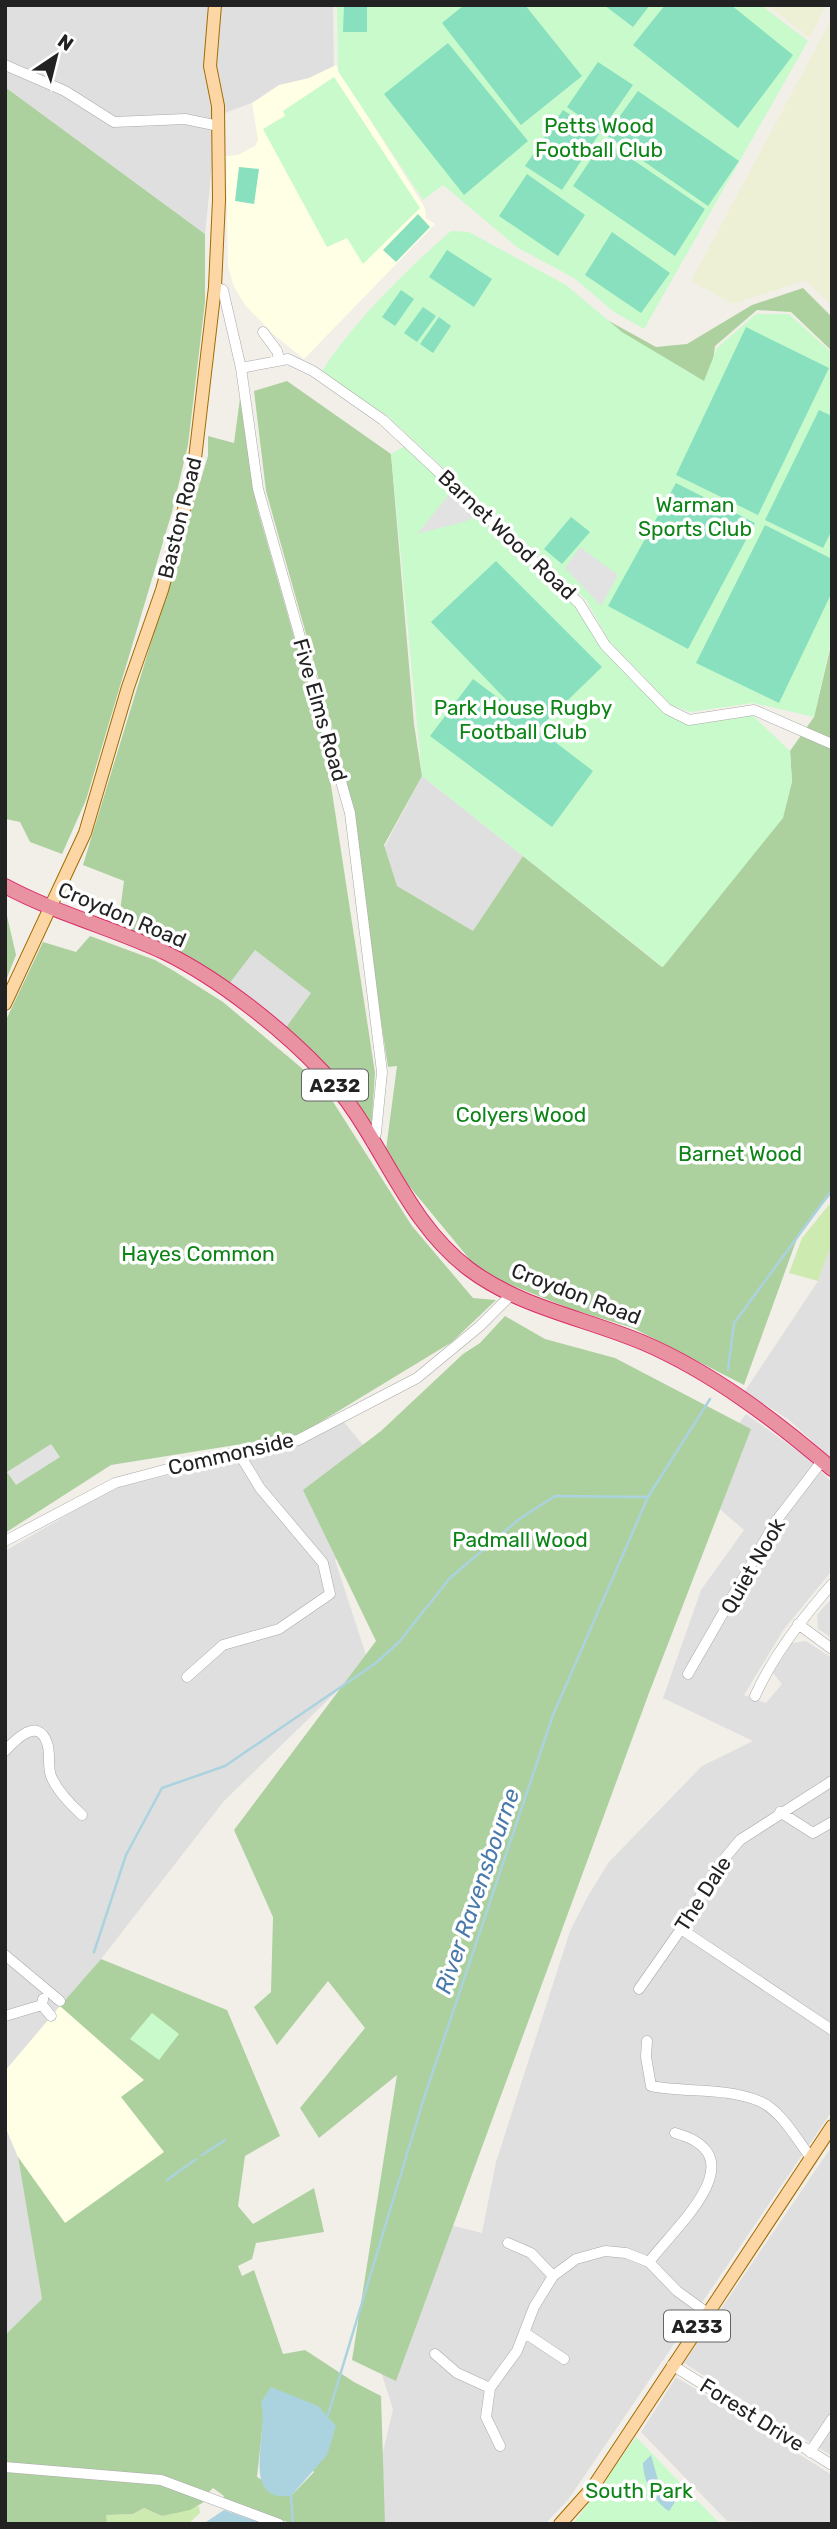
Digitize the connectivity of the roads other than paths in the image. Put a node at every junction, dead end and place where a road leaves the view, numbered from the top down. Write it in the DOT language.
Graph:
graph roads {
  1 [pos="215,5"];
  2 [pos="5,65"];
  3 [pos="219,125"];
  4 [pos="215,287"];
  5 [pos="263,332"];
  6 [pos="279,359"];
  7 [pos="241,368"];
  8 [pos="832,744"];
  9 [pos="5,886"];
  10 [pos="50,908"];
  11 [pos="5,1004"];
  12 [pos="372,1143"];
  13 [pos="511,1295"];
  14 [pos="237,1452"];
  15 [pos="827,1465"];
  16 [pos="5,1541"];
  17 [pos="832,1584"];
  18 [pos="798,1625"];
  19 [pos="832,1649"];
  20 [pos="688,1674"];
  21 [pos="187,1677"];
  22 [pos="755,1696"];
  23 [pos="5,1751"];
  24 [pos="832,1781"];
  25 [pos="780,1812"];
  26 [pos="82,1815"];
  27 [pos="832,1822"];
  28 [pos="681,1929"];
  29 [pos="5,1955"];
  30 [pos="45,1988"];
  31 [pos="639,1989"];
  32 [pos="60,2001"];
  33 [pos="42,2005"];
  34 [pos="5,2016"];
  35 [pos="51,2016"];
  36 [pos="832,2030"];
  37 [pos="647,2041"];
  38 [pos="832,2126"];
  39 [pos="675,2133"];
  40 [pos="811,2158"];
  41 [pos="508,2243"];
  42 [pos="649,2262"];
  43 [pos="553,2276"];
  44 [pos="706,2312"];
  45 [pos="525,2333"];
  46 [pos="435,2354"];
  47 [pos="564,2359"];
  48 [pos="672,2365"];
  49 [pos="490,2388"];
  50 [pos="832,2419"];
  51 [pos="500,2446"];
  52 [pos="810,2452"];
  53 [pos="832,2465"];
  54 [pos="5,2468"];
  55 [pos="279,2524"];
  56 [pos="560,2524"];
  1 -- 3 [label="main road, Baston Road"];
  2 -- 3 [label="street"];
  3 -- 4 [label="main road, Baston Road"];
  4 -- 7 [label="street, Five Elms Road"];
  4 -- 10 [label="main road, Baston Road"];
  5 -- 6 [label="street"];
  6 -- 7 [label="street"];
  6 -- 8 [label="street, Barnet Wood Road"];
  7 -- 12 [label="street, Five Elms Road"];
  9 -- 10 [label="highway, Croydon Road / A232"];
  10 -- 11 [label="main road, Baston Road"];
  10 -- 12 [label="highway, Croydon Road / A232"];
  12 -- 13 [label="highway, Croydon Road / A232"];
  13 -- 14 [label="street, Commonside"];
  13 -- 15 [label="highway, Croydon Road / A232"];
  14 -- 16 [label="street, Commonside"];
  14 -- 21 [label="street"];
  15 -- 20 [label="street, Quiet Nook"];
  17 -- 18 [label="street"];
  18 -- 19 [label="street"];
  18 -- 22 [label="street"];
  23 -- 26 [label="street"];
  24 -- 25 [label="street, The Dale"];
  25 -- 27 [label="street"];
  25 -- 28 [label="street, The Dale"];
  28 -- 31 [label="street, The Dale"];
  28 -- 36 [label="street"];
  29 -- 30 [label="street"];
  30 -- 32 [label="street"];
  30 -- 33 [label="street"];
  33 -- 34 [label="street"];
  33 -- 35 [label="street"];
  37 -- 40 [label="street"];
  38 -- 40 [label="main road, A233"];
  39 -- 42 [label="street"];
  40 -- 44 [label="main road, A233"];
  41 -- 43 [label="street"];
  42 -- 43 [label="street"];
  42 -- 44 [label="street"];
  43 -- 45 [label="street"];
  44 -- 48 [label="main road, A233"];
  45 -- 47 [label="street"];
  45 -- 49 [label="street"];
  46 -- 49 [label="street"];
  48 -- 52 [label="street, Forest Drive"];
  48 -- 56 [label="main road, A233"];
  49 -- 51 [label="street"];
  50 -- 52 [label="street"];
  52 -- 53 [label="street, Forest Drive"];
  54 -- 55 [label="street"];
}
